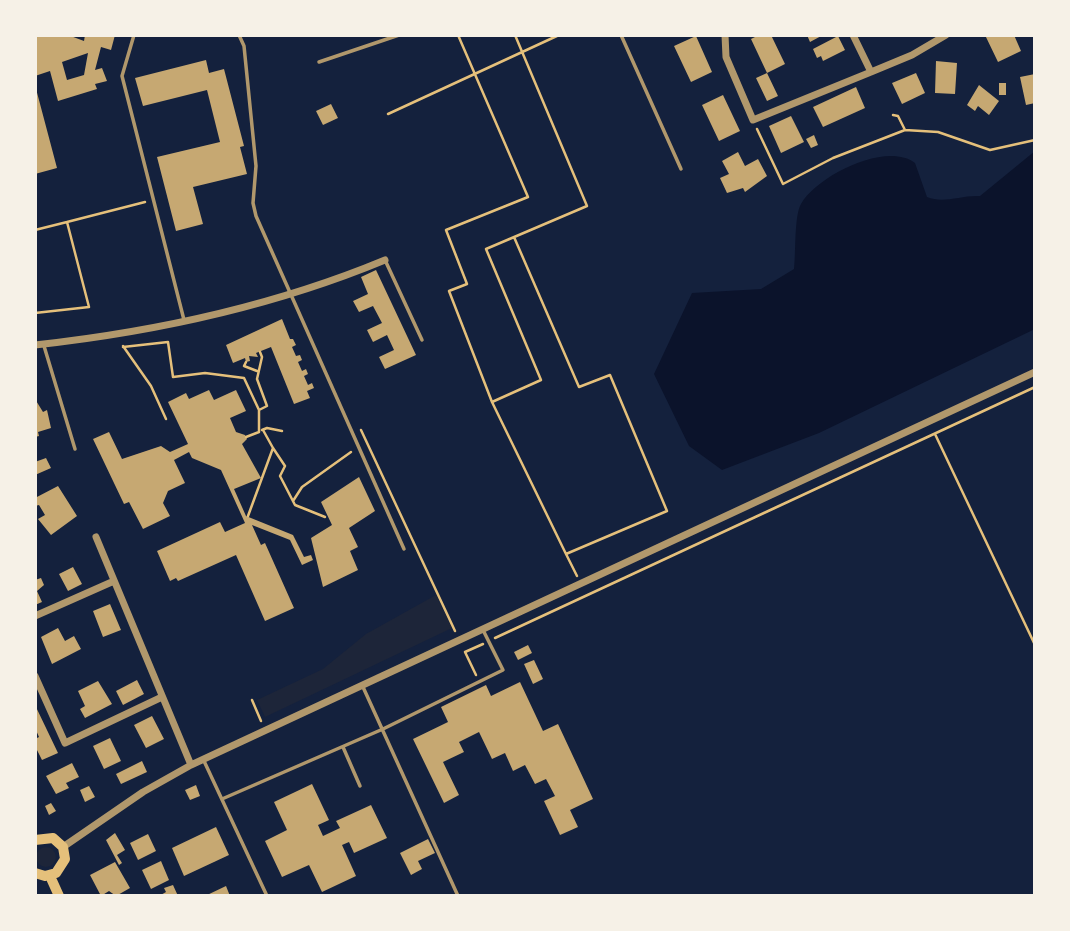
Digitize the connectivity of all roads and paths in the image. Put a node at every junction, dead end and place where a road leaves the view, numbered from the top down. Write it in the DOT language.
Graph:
graph roads {
  1 [pos="134,35"];
  2 [pos="239,35"];
  3 [pos="399,35"];
  4 [pos="458,35"];
  5 [pos="515,35"];
  6 [pos="559,35"];
  7 [pos="621,35"];
  8 [pos="725,35"];
  9 [pos="853,35"];
  10 [pos="946,35"];
  11 [pos="523,52"];
  12 [pos="319,62"];
  13 [pos="871,72"];
  14 [pos="475,75"];
  15 [pos="388,114"];
  16 [pos="893,115"];
  17 [pos="753,120"];
  18 [pos="905,130"];
  19 [pos="1035,140"];
  20 [pos="681,169"];
  21 [pos="153,199"];
  22 [pos="67,222"];
  23 [pos="35,230"];
  24 [pos="514,237"];
  25 [pos="385,260"];
  26 [pos="290,296"];
  27 [pos="35,313"];
  28 [pos="184,320"];
  29 [pos="120,333"];
  30 [pos="422,341"];
  31 [pos="39,344"];
  32 [pos="123,347"];
  33 [pos="260,352"];
  34 [pos="246,362"];
  35 [pos="257,371"];
  36 [pos="1035,372"];
  37 [pos="1035,387"];
  38 [pos="492,402"];
  39 [pos="259,410"];
  40 [pos="166,419"];
  41 [pos="360,428"];
  42 [pos="261,431"];
  43 [pos="282,431"];
  44 [pos="935,434"];
  45 [pos="246,437"];
  46 [pos="358,447"];
  47 [pos="273,448"];
  48 [pos="75,449"];
  49 [pos="293,501"];
  50 [pos="248,516"];
  51 [pos="325,517"];
  52 [pos="96,537"];
  53 [pos="404,549"];
  54 [pos="566,554"];
  55 [pos="114,581"];
  56 [pos="580,584"];
  57 [pos="35,616"];
  58 [pos="482,629"];
  59 [pos="459,640"];
  60 [pos="488,641"];
  61 [pos="1035,645"];
  62 [pos="35,676"];
  63 [pos="479,682"];
  64 [pos="362,685"];
  65 [pos="162,697"];
  66 [pos="252,700"];
  67 [pos="383,729"];
  68 [pos="265,730"];
  69 [pos="343,747"];
  70 [pos="204,759"];
  71 [pos="191,765"];
  72 [pos="360,786"];
  73 [pos="222,799"];
  74 [pos="35,840"];
  75 [pos="63,847"];
  76 [pos="35,873"];
  77 [pos="50,876"];
  78 [pos="59,896"];
  79 [pos="267,896"];
  80 [pos="458,896"];
  1 -- 21 [label="lane"];
  2 -- 26 [label="lane"];
  3 -- 12 [label="lane"];
  4 -- 14 [label="path"];
  5 -- 11 [label="path"];
  6 -- 11 [label="path"];
  7 -- 20 [label="lane"];
  8 -- 17 [label="street"];
  9 -- 13 [label="street"];
  10 -- 13 [label="street"];
  11 -- 14 [label="path"];
  11 -- 24 [label="path"];
  13 -- 17 [label="street"];
  14 -- 15 [label="path"];
  14 -- 38 [label="path"];
  16 -- 18 [label="path"];
  17 -- 18 [label="path"];
  18 -- 19 [label="path"];
  21 -- 22 [label="path"];
  21 -- 28 [label="lane"];
  22 -- 23 [label="path"];
  22 -- 27 [label="path"];
  24 -- 38 [label="path"];
  24 -- 54 [label="path"];
  25 -- 26 [label="street"];
  25 -- 30 [label="lane"];
  26 -- 28 [label="street"];
  26 -- 46 [label="lane"];
  27 -- 31 [label="path"];
  28 -- 29 [label="street"];
  29 -- 31 [label="street"];
  29 -- 32 [label="path"];
  31 -- 48 [label="lane"];
  32 -- 39 [label="path"];
  32 -- 40 [label="path"];
  33 -- 35 [label="path"];
  34 -- 35 [label="path"];
  35 -- 39 [label="path"];
  36 -- 56 [label="street"];
  37 -- 44 [label="path"];
  38 -- 54 [label="path"];
  39 -- 42 [label="path"];
  41 -- 59 [label="path"];
  42 -- 43 [label="path"];
  42 -- 45 [label="path"];
  42 -- 47 [label="path"];
  44 -- 60 [label="path"];
  44 -- 61 [label="path"];
  46 -- 49 [label="path"];
  46 -- 53 [label="lane"];
  47 -- 49 [label="path"];
  47 -- 50 [label="path"];
  49 -- 51 [label="path"];
  52 -- 55 [label="street"];
  54 -- 56 [label="path"];
  55 -- 57 [label="street"];
  55 -- 65 [label="street"];
  56 -- 58 [label="street"];
  58 -- 59 [label="street"];
  58 -- 60 [label="lane"];
  59 -- 64 [label="street"];
  60 -- 63 [label="path"];
  60 -- 63 [label="lane"];
  62 -- 65 [label="street"];
  63 -- 67 [label="lane"];
  64 -- 67 [label="lane"];
  64 -- 68 [label="street"];
  65 -- 71 [label="street"];
  66 -- 68 [label="path"];
  67 -- 69 [label="lane"];
  67 -- 80 [label="lane"];
  68 -- 70 [label="street"];
  69 -- 72 [label="lane"];
  69 -- 73 [label="lane"];
  70 -- 71 [label="street"];
  70 -- 73 [label="lane"];
  71 -- 75 [label="street"];
  73 -- 79 [label="lane"];
  74 -- 75 [label="main road"];
  75 -- 77 [label="main road"];
  76 -- 77 [label="main road"];
  77 -- 78 [label="main road"];
}
